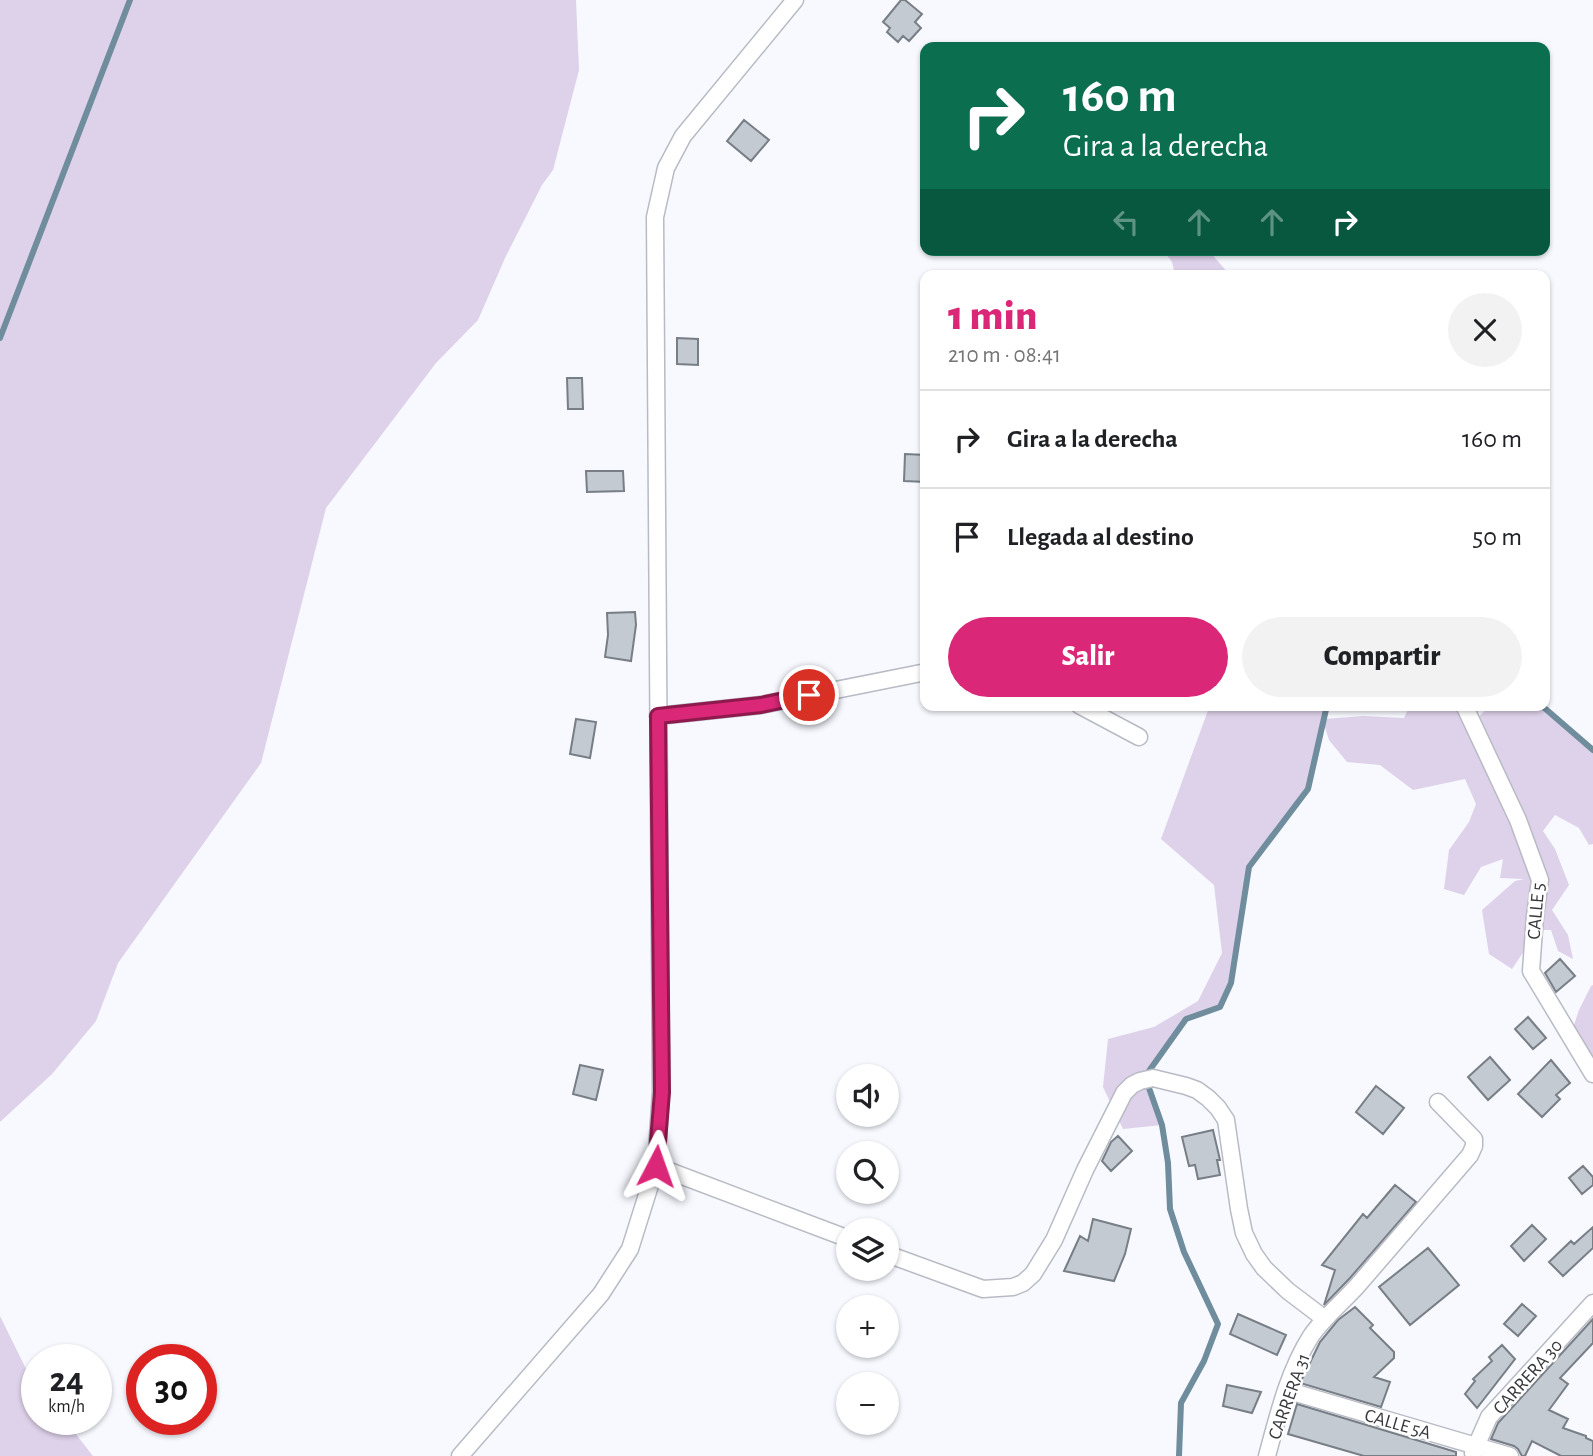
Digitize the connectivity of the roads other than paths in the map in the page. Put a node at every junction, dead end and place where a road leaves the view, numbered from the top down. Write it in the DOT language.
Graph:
graph roads {
  1 [pos="795,0"];
  2 [pos="920,672"];
  3 [pos="1090,711"];
  4 [pos="1467,711"];
  5 [pos="658,716"];
  6 [pos="1139,737"];
  7 [pos="1593,1073"];
  8 [pos="1438,1102"];
  9 [pos="656,1166"];
  10 [pos="836,1234"];
  11 [pos="899,1258"];
  12 [pos="1593,1303"];
  13 [pos="1325,1319"];
  14 [pos="1286,1390"];
  15 [pos="1474,1451"];
  16 [pos="460,1456"];
  17 [pos="1267,1456"];
  18 [pos="1510,1456"];
  1 -- 5 [label="street"];
  2 -- 5 [label="street"];
  3 -- 6 [label="street"];
  4 -- 7 [label="street, CALLE 5"];
  5 -- 9 [label="street"];
  8 -- 13 [label="street, CARRERA 31"];
  9 -- 10 [label="street"];
  9 -- 16 [label="street"];
  11 -- 13 [label="street"];
  12 -- 15 [label="street, CARRERA 30"];
  13 -- 14 [label="street, CARRERA 31"];
  14 -- 15 [label="street, CALLE 5A"];
  14 -- 17 [label="street, CARRERA 31"];
  15 -- 18 [label="street, CALLE 5A"];
}
